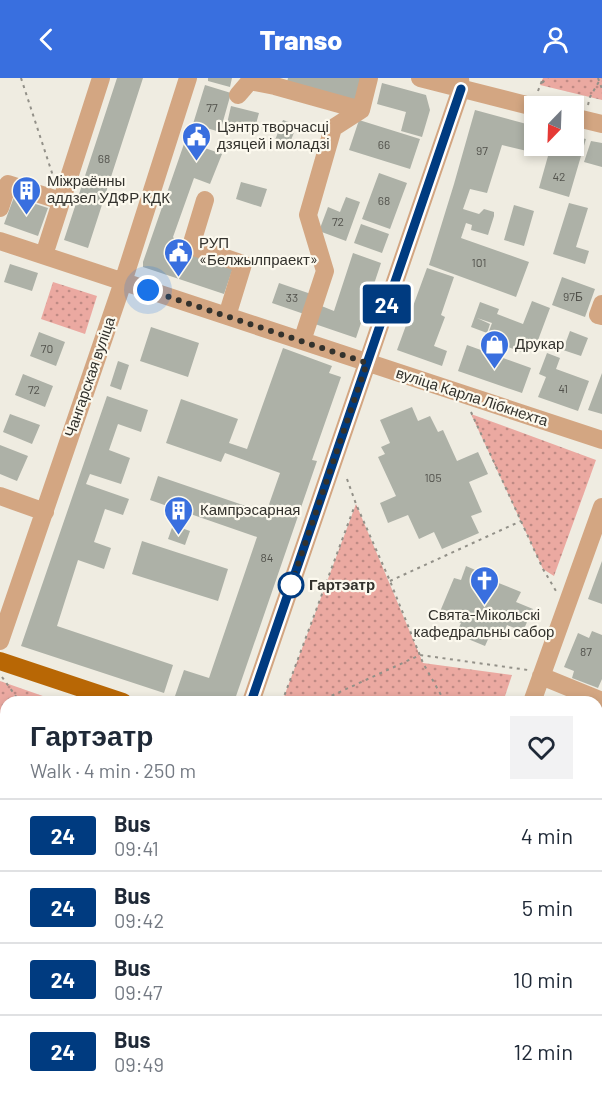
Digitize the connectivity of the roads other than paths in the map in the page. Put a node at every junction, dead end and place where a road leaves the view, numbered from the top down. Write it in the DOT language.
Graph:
graph roads {
  1 [pos="101,78"];
  2 [pos="188,78"];
  3 [pos="369,78"];
  4 [pos="420,78"];
  5 [pos="276,82"];
  6 [pos="460,83"];
  7 [pos="238,95"];
  8 [pos="524,99"];
  9 [pos="361,110"];
  10 [pos="584,115"];
  11 [pos="602,124"];
  12 [pos="205,200"];
  13 [pos="62,201"];
  14 [pos="0,208"];
  15 [pos="0,241"];
  16 [pos="44,255"];
  17 [pos="123,282"];
  18 [pos="602,304"];
  19 [pos="227,316"];
  20 [pos="602,316"];
  21 [pos="302,341"];
  22 [pos="367,363"];
  23 [pos="602,440"];
  24 [pos="0,495"];
  25 [pos="602,507"];
  26 [pos="45,512"];
  27 [pos="0,641"];
  28 [pos="0,661"];
  29 [pos="535,673"];
  30 [pos="105,696"];
  31 [pos="253,696"];
  32 [pos="533,696"];
  33 [pos="590,696"];
  1 -- 13 [label="street"];
  2 -- 17 [label="street, Чангарская вуліца"];
  3 -- 9 [label="street"];
  4 -- 6 [label="street"];
  5 -- 7 [label="street"];
  5 -- 9 [label="street"];
  6 -- 8 [label="street"];
  6 -- 22 [label="street"];
  9 -- 21 [label="street"];
  10 -- 11 [label="street"];
  12 -- 19 [label="street"];
  13 -- 14 [label="street"];
  13 -- 16 [label="street"];
  15 -- 16 [label="street, вуліца Карла Лібкнехта"];
  16 -- 17 [label="street, вуліца Карла Лібкнехта"];
  17 -- 19 [label="street, вуліца Карла Лібкнехта"];
  17 -- 26 [label="street, Чангарская вуліца"];
  18 -- 20 [label="street"];
  19 -- 21 [label="street, вуліца Карла Лібкнехта"];
  21 -- 22 [label="street, вуліца Карла Лібкнехта"];
  22 -- 23 [label="street, вуліца Карла Лібкнехта"];
  22 -- 31 [label="street"];
  24 -- 26 [label="street"];
  25 -- 29 [label="street"];
  26 -- 27 [label="street, Чангарская вуліца"];
  28 -- 30 [label="main road"];
  29 -- 32 [label="street"];
  29 -- 33 [label="street"];
}
